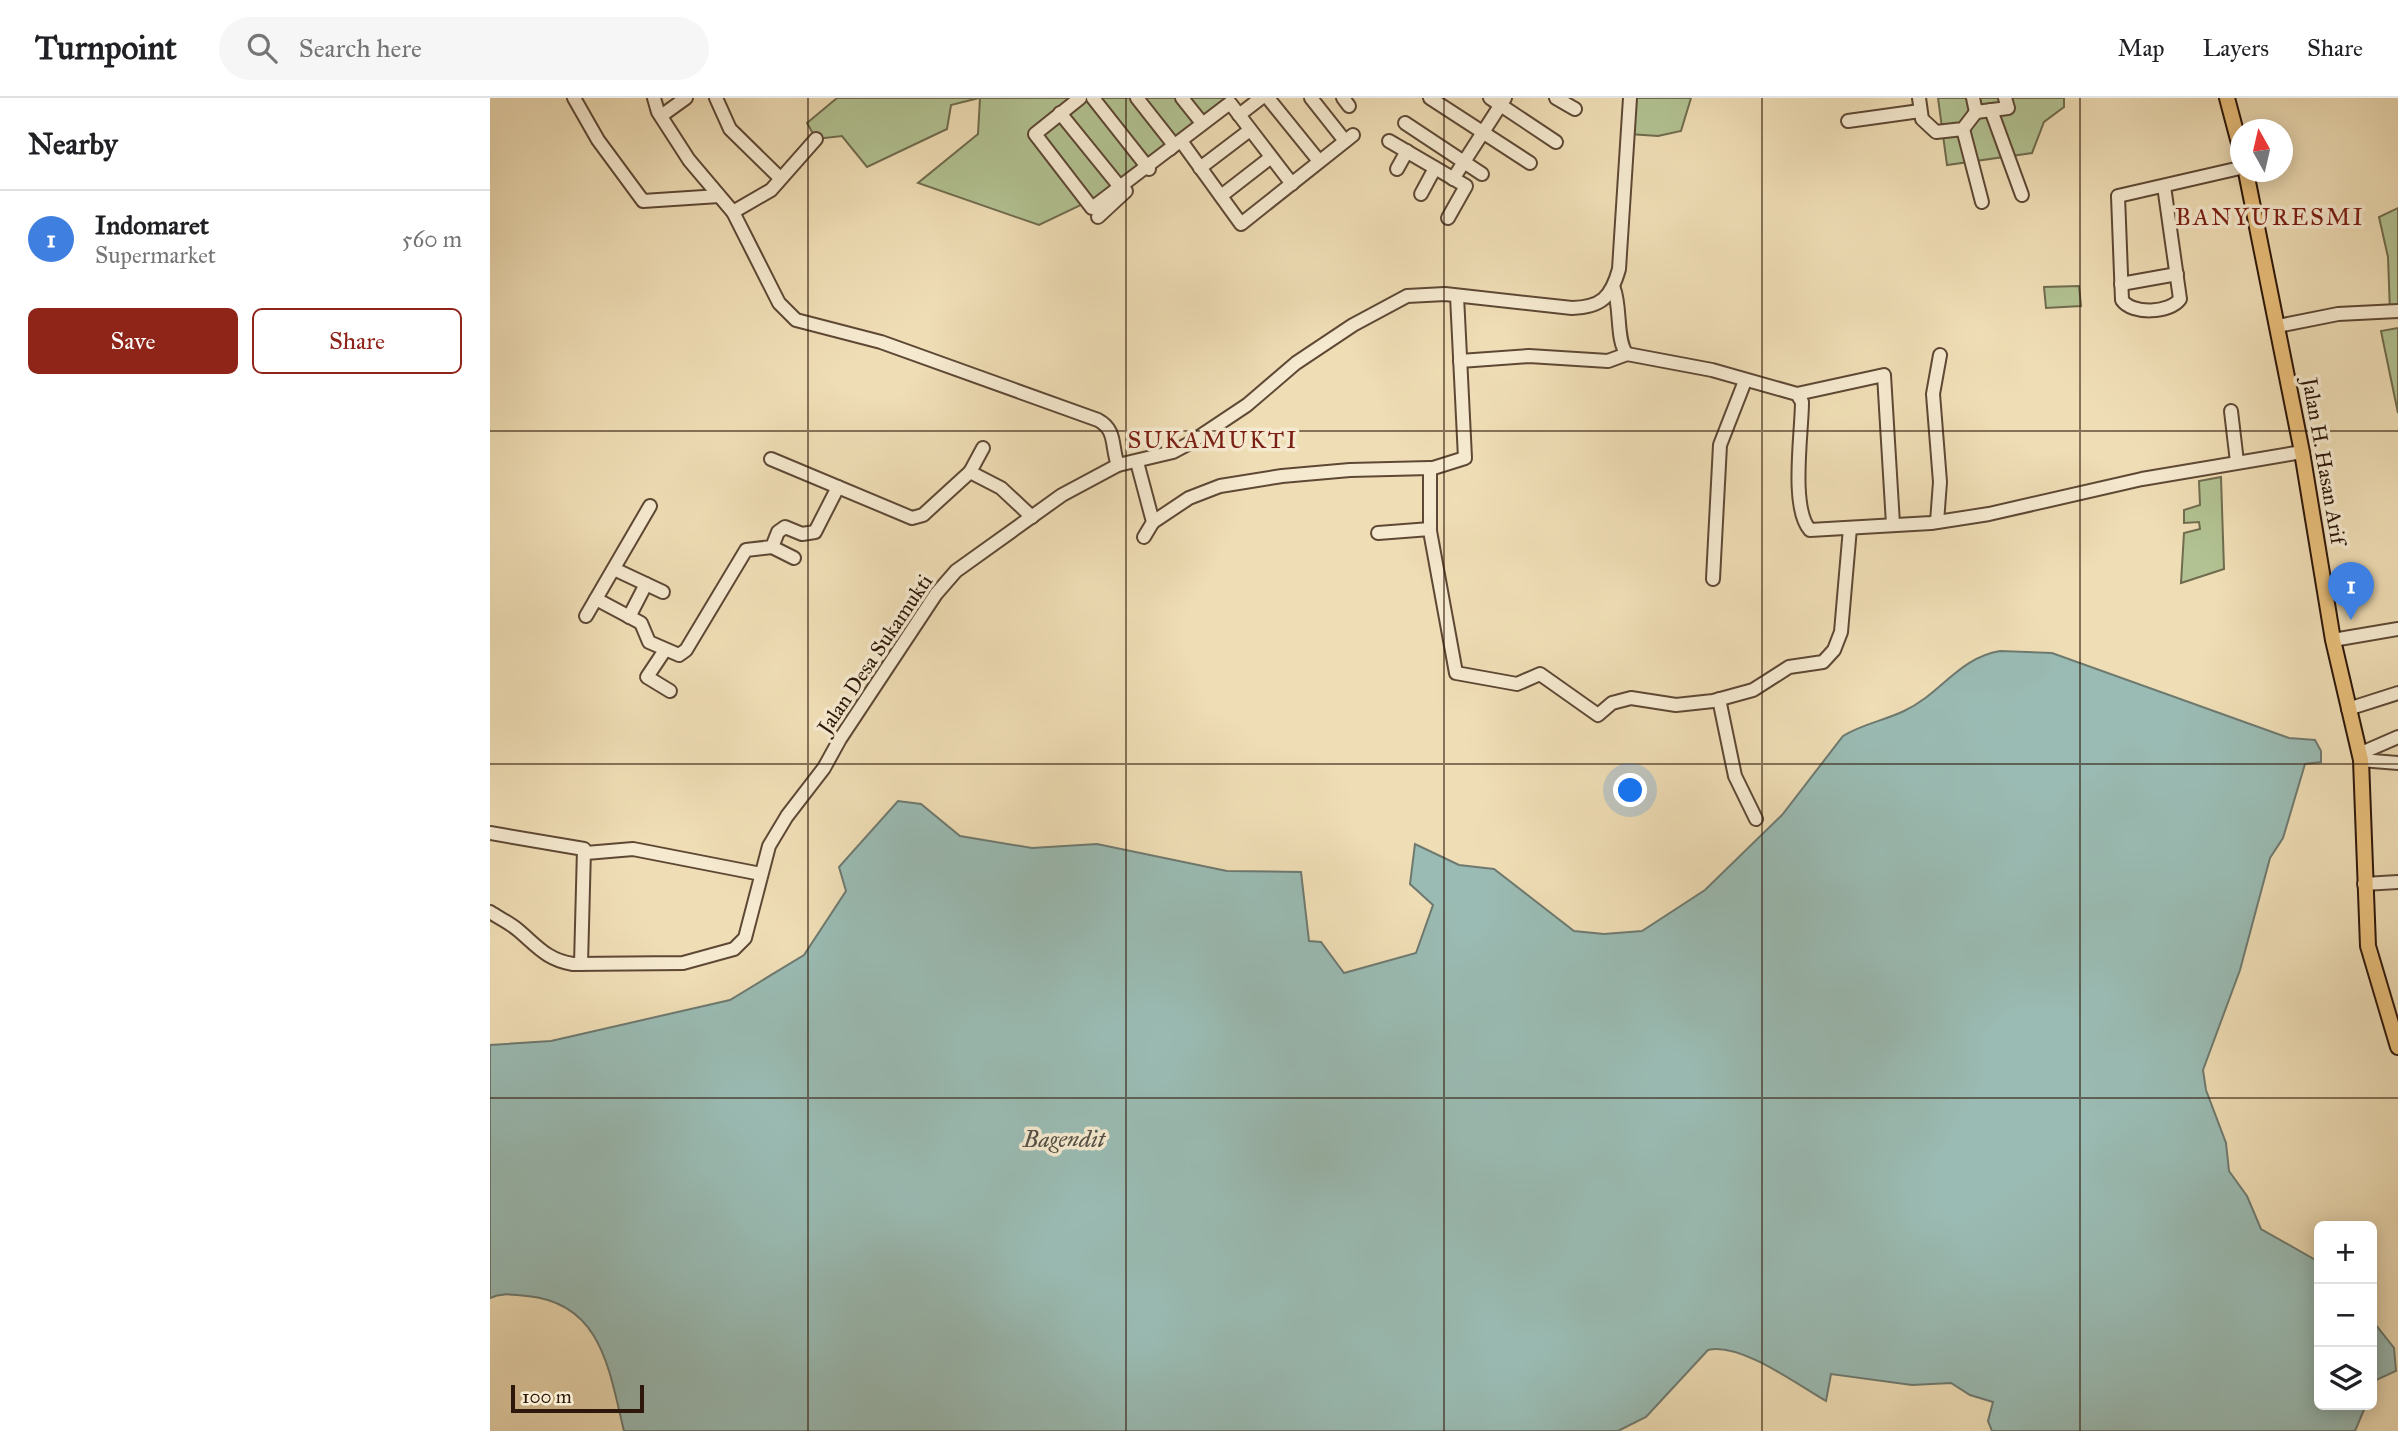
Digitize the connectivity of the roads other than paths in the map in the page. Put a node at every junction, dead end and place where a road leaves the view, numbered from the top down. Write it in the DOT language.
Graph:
graph roads {
  1 [pos="574,98"];
  2 [pos="654,98"];
  3 [pos="686,98"];
  4 [pos="716,98"];
  5 [pos="1080,98"];
  6 [pos="1093,98"];
  7 [pos="1137,98"];
  8 [pos="1182,98"];
  9 [pos="1261,98"];
  10 [pos="1268,98"];
  11 [pos="1311,98"];
  12 [pos="1430,98"];
  13 [pos="1556,98"];
  14 [pos="1630,98"];
  15 [pos="1973,98"];
  16 [pos="2006,98"];
  17 [pos="2227,98"];
  18 [pos="1228,101"];
  19 [pos="1498,101"];
  20 [pos="1919,105"];
  21 [pos="1575,109"];
  22 [pos="1992,110"];
  23 [pos="1976,112"];
  24 [pos="1060,113"];
  25 [pos="1239,114"];
  26 [pos="661,116"];
  27 [pos="2233,119"];
  28 [pos="1848,121"];
  29 [pos="1202,122"];
  30 [pos="1405,123"];
  31 [pos="1963,129"];
  32 [pos="1250,130"];
  33 [pos="1483,133"];
  34 [pos="816,139"];
  35 [pos="1389,141"];
  36 [pos="1556,142"];
  37 [pos="1178,143"];
  38 [pos="1406,151"];
  39 [pos="1270,158"];
  40 [pos="1319,161"];
  41 [pos="1465,163"];
  42 [pos="1530,163"];
  43 [pos="1148,167"];
  44 [pos="1200,168"];
  45 [pos="1435,168"];
  46 [pos="1397,169"];
  47 [pos="2230,171"];
  48 [pos="1482,174"];
  49 [pos="780,178"];
  50 [pos="1453,179"];
  51 [pos="2248,182"];
  52 [pos="1292,184"];
  53 [pos="2164,186"];
  54 [pos="1122,190"];
  55 [pos="1421,194"];
  56 [pos="2022,195"];
  57 [pos="719,196"];
  58 [pos="1221,196"];
  59 [pos="1982,202"];
  60 [pos="733,212"];
  61 [pos="1095,213"];
  62 [pos="1448,218"];
  63 [pos="1107,230"];
  64 [pos="2178,274"];
  65 [pos="2121,284"];
  66 [pos="1614,289"];
  67 [pos="1457,296"];
  68 [pos="2398,312"];
  69 [pos="2278,326"];
  70 [pos="1627,354"];
  71 [pos="1940,355"];
  72 [pos="1460,361"];
  73 [pos="1745,381"];
  74 [pos="1797,394"];
  75 [pos="2231,411"];
  76 [pos="983,448"];
  77 [pos="2302,452"];
  78 [pos="772,459"];
  79 [pos="1137,462"];
  80 [pos="2236,462"];
  81 [pos="1118,465"];
  82 [pos="1430,468"];
  83 [pos="970,472"];
  84 [pos="838,487"];
  85 [pos="650,506"];
  86 [pos="1032,517"];
  87 [pos="1153,522"];
  88 [pos="1937,522"];
  89 [pos="1893,524"];
  90 [pos="1850,528"];
  91 [pos="1430,529"];
  92 [pos="1378,533"];
  93 [pos="1144,537"];
  94 [pos="772,547"];
  95 [pos="794,558"];
  96 [pos="614,569"];
  97 [pos="1713,579"];
  98 [pos="646,584"];
  99 [pos="663,592"];
  100 [pos="596,599"];
  101 [pos="586,616"];
  102 [pos="629,617"];
  103 [pos="2398,629"];
  104 [pos="2333,640"];
  105 [pos="666,650"];
  106 [pos="670,691"];
  107 [pos="2398,693"];
  108 [pos="1719,699"];
  109 [pos="2348,709"];
  110 [pos="2398,737"];
  111 [pos="2360,757"];
  112 [pos="2398,763"];
  113 [pos="1756,819"];
  114 [pos="490,834"];
  115 [pos="586,853"];
  116 [pos="761,874"];
  117 [pos="2398,882"];
  118 [pos="2364,884"];
  119 [pos="490,912"];
  120 [pos="581,964"];
  121 [pos="2398,1047"];
  1 -- 57 [label="street"];
  2 -- 26 [label="street"];
  3 -- 26 [label="street"];
  4 -- 49 [label="street"];
  5 -- 24 [label="street"];
  6 -- 43 [label="street"];
  7 -- 37 [label="street"];
  8 -- 29 [label="street"];
  9 -- 25 [label="street"];
  10 -- 40 [label="street"];
  11 -- 40 [label="street"];
  12 -- 33 [label="street"];
  13 -- 21 [label="street"];
  14 -- 66 [label="street"];
  15 -- 23 [label="street"];
  16 -- 22 [label="street"];
  17 -- 27 [label="main road"];
  18 -- 25 [label="street"];
  18 -- 29 [label="street"];
  19 -- 33 [label="street"];
  19 -- 36 [label="street"];
  20 -- 28 [label="street"];
  20 -- 31 [label="street"];
  22 -- 23 [label="street"];
  22 -- 56 [label="street"];
  23 -- 31 [label="street"];
  24 -- 54 [label="street"];
  24 -- 61 [label="street"];
  25 -- 32 [label="street"];
  26 -- 57 [label="street"];
  29 -- 37 [label="street"];
  30 -- 41 [label="street"];
  31 -- 59 [label="street"];
  32 -- 39 [label="street"];
  32 -- 44 [label="street"];
  33 -- 41 [label="street"];
  33 -- 42 [label="street"];
  34 -- 49 [label="street"];
  35 -- 38 [label="street"];
  37 -- 43 [label="street"];
  37 -- 44 [label="street"];
  38 -- 45 [label="street"];
  38 -- 46 [label="street"];
  39 -- 52 [label="street"];
  39 -- 58 [label="street"];
  40 -- 52 [label="street"];
  41 -- 48 [label="street"];
  41 -- 50 [label="street"];
  43 -- 54 [label="street"];
  44 -- 58 [label="street"];
  45 -- 50 [label="street"];
  45 -- 55 [label="street"];
  47 -- 53 [label="street"];
  49 -- 60 [label="street"];
  50 -- 62 [label="street"];
  51 -- 69 [label="main road, Jalan H. Hasan Arif"];
  52 -- 58 [label="street"];
  53 -- 64 [label="street"];
  53 -- 65 [label="street"];
  54 -- 61 [label="street"];
  57 -- 60 [label="street"];
  60 -- 81 [label="street"];
  61 -- 63 [label="street"];
  64 -- 65 [label="street"];
  64 -- 65 [label="street"];
  66 -- 67 [label="street, Jalan Desa Sukamukti"];
  66 -- 70 [label="street"];
  67 -- 72 [label="street"];
  67 -- 79 [label="street, Jalan Desa Sukamukti"];
  68 -- 69 [label="street"];
  69 -- 77 [label="main road, Jalan H. Hasan Arif"];
  70 -- 72 [label="street"];
  70 -- 73 [label="street"];
  71 -- 88 [label="street"];
  72 -- 82 [label="street"];
  73 -- 74 [label="street"];
  73 -- 97 [label="street"];
  74 -- 89 [label="street"];
  74 -- 90 [label="street"];
  75 -- 80 [label="street"];
  76 -- 83 [label="street"];
  77 -- 80 [label="street"];
  77 -- 104 [label="main road, Jalan H. Hasan Arif"];
  78 -- 84 [label="street"];
  79 -- 81 [label="street, Jalan Desa Sukamukti"];
  79 -- 87 [label="street"];
  80 -- 88 [label="street"];
  81 -- 86 [label="street, Jalan Desa Sukamukti"];
  82 -- 87 [label="street"];
  82 -- 91 [label="street"];
  83 -- 84 [label="street"];
  83 -- 86 [label="street"];
  84 -- 94 [label="street"];
  85 -- 96 [label="street"];
  86 -- 116 [label="street, Jalan Desa Sukamukti"];
  87 -- 93 [label="street"];
  88 -- 89 [label="street"];
  89 -- 90 [label="street"];
  90 -- 108 [label="street"];
  91 -- 92 [label="street"];
  91 -- 108 [label="street"];
  94 -- 95 [label="street"];
  94 -- 105 [label="street"];
  96 -- 98 [label="street"];
  96 -- 100 [label="street"];
  98 -- 99 [label="street"];
  98 -- 102 [label="street"];
  100 -- 101 [label="street"];
  100 -- 102 [label="street"];
  102 -- 105 [label="street"];
  103 -- 104 [label="street"];
  104 -- 109 [label="main road, Jalan H. Hasan Arif"];
  105 -- 106 [label="street"];
  107 -- 109 [label="street"];
  108 -- 113 [label="street"];
  109 -- 111 [label="main road, Jalan H. Hasan Arif"];
  110 -- 111 [label="street"];
  111 -- 112 [label="street"];
  111 -- 118 [label="main road, Jalan H. Hasan Arif"];
  114 -- 115 [label="street"];
  115 -- 116 [label="street"];
  115 -- 120 [label="street"];
  116 -- 120 [label="street, Jalan Desa Sukamukti"];
  117 -- 118 [label="street"];
  118 -- 121 [label="main road, Jalan H. Hasan Arif"];
  119 -- 120 [label="street, Jalan Desa Sukamukti"];
}
